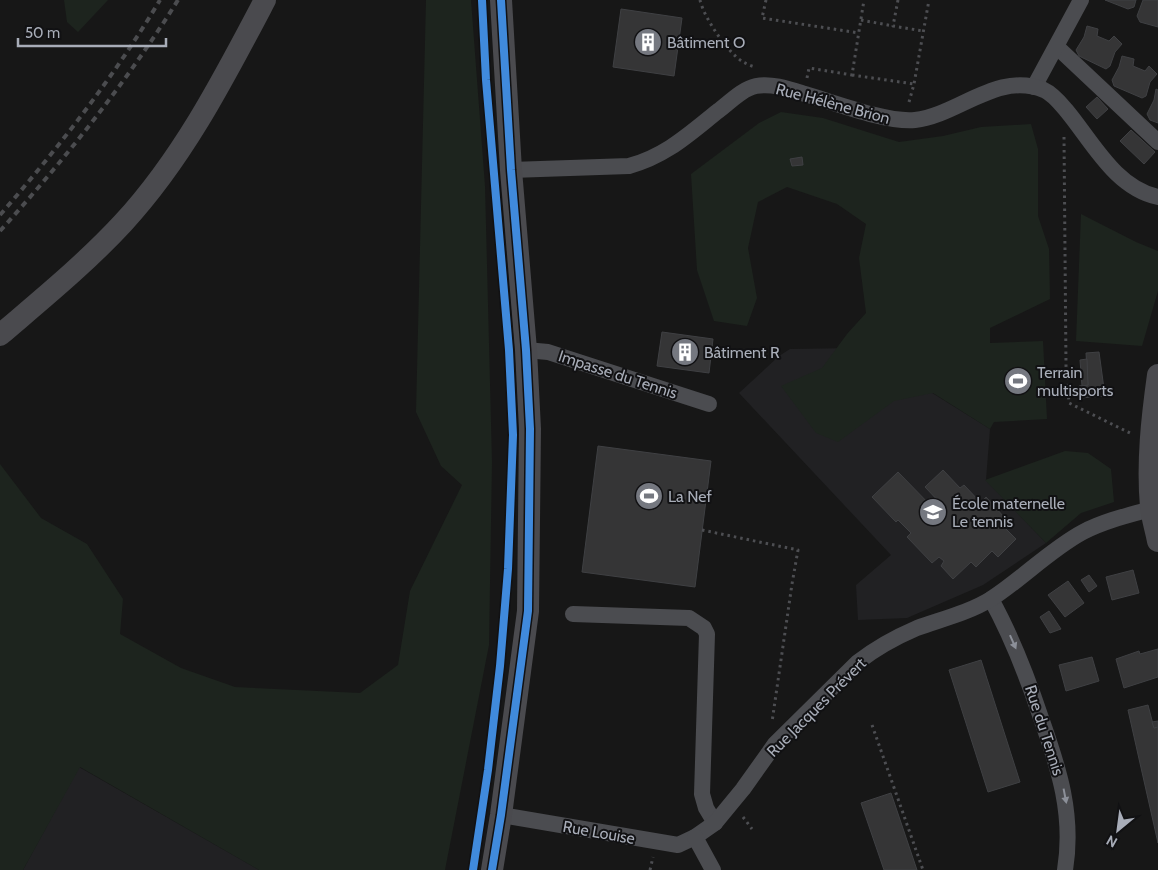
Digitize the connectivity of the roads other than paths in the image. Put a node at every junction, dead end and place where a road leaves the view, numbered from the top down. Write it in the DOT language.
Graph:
graph roads {
  1 [pos="265,0"];
  2 [pos="500,0"];
  3 [pos="1081,0"];
  4 [pos="1057,47"];
  5 [pos="1034,87"];
  6 [pos="1158,142"];
  7 [pos="511,170"];
  8 [pos="1158,197"];
  9 [pos="0,335"];
  10 [pos="526,350"];
  11 [pos="1158,375"];
  12 [pos="709,404"];
  13 [pos="1151,509"];
  14 [pos="1158,541"];
  15 [pos="991,598"];
  16 [pos="573,614"];
  17 [pos="501,815"];
  18 [pos="715,823"];
  19 [pos="695,837"];
  20 [pos="492,870"];
  21 [pos="713,870"];
  22 [pos="1065,870"];
  1 -- 9 [label="street"];
  2 -- 7 [label="street"];
  3 -- 4 [label="street"];
  4 -- 5 [label="street"];
  4 -- 6 [label="street"];
  5 -- 7 [label="street, Rue Hélène Brion"];
  5 -- 8 [label="street, Rue Hélène Brion"];
  7 -- 10 [label="street"];
  10 -- 12 [label="street, Impasse du Tennis"];
  10 -- 17 [label="street"];
  11 -- 13 [label="street"];
  13 -- 14 [label="street"];
  13 -- 15 [label="street, Rue Jacques Prévert"];
  15 -- 18 [label="street, Rue Jacques Prévert"];
  15 -- 22 [label="street, Rue du Tennis, one-way"];
  16 -- 18 [label="street"];
  17 -- 19 [label="street, Rue Louise"];
  17 -- 20 [label="street"];
  18 -- 19 [label="street, Rue Jacques Prévert"];
  19 -- 21 [label="street"];
}
